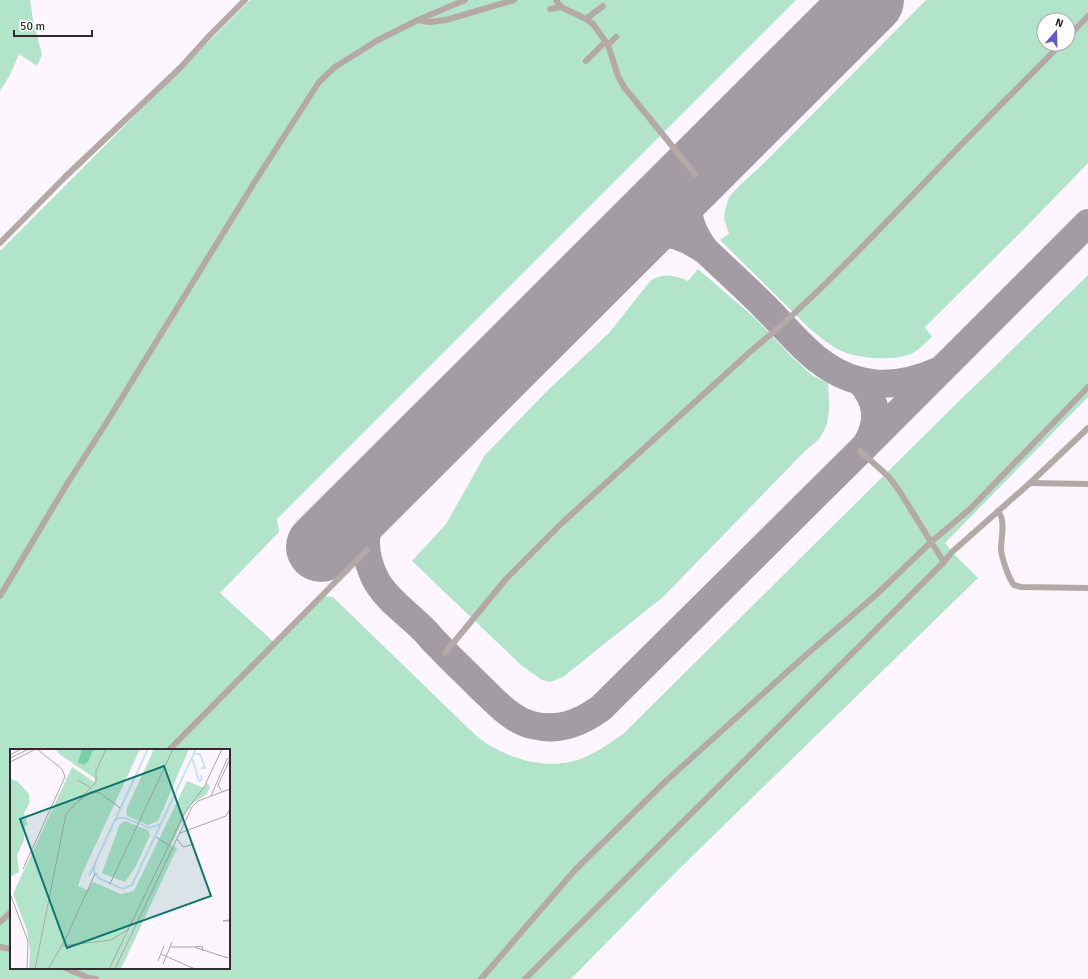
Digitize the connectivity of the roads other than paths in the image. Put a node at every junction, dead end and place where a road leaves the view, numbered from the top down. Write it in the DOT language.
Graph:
graph roads {
  1 [pos="245,0"];
  2 [pos="465,0"];
  3 [pos="514,0"];
  4 [pos="556,0"];
  5 [pos="603,6"];
  6 [pos="561,7"];
  7 [pos="550,9"];
  8 [pos="1088,16"];
  9 [pos="586,19"];
  10 [pos="418,20"];
  11 [pos="1076,29"];
  12 [pos="616,37"];
  13 [pos="606,44"];
  14 [pos="1053,52"];
  15 [pos="586,61"];
  16 [pos="695,174"];
  17 [pos="0,243"];
  18 [pos="1088,387"];
  19 [pos="1087,430"];
  20 [pos="860,451"];
  21 [pos="1030,483"];
  22 [pos="1088,484"];
  23 [pos="998,511"];
  24 [pos="930,542"];
  25 [pos="367,550"];
  26 [pos="944,562"];
  27 [pos="1088,588"];
  28 [pos="0,596"];
  29 [pos="445,653"];
  30 [pos="170,749"];
  31 [pos="10,913"];
  32 [pos="0,922"];
  33 [pos="0,947"];
  34 [pos="10,949"];
  35 [pos="67,969"];
  36 [pos="96,979"];
  37 [pos="481,979"];
  38 [pos="525,979"];
  1 -- 17 [label="lane"];
  2 -- 10 [label="lane"];
  3 -- 10 [label="lane"];
  4 -- 6 [label="lane"];
  5 -- 9 [label="lane"];
  6 -- 7 [label="lane"];
  6 -- 9 [label="lane"];
  8 -- 11 [label="lane"];
  9 -- 13 [label="lane"];
  10 -- 28 [label="lane"];
  12 -- 13 [label="lane"];
  13 -- 15 [label="lane"];
  13 -- 16 [label="lane"];
  14 -- 29 [label="lane"];
  18 -- 24 [label="lane"];
  19 -- 21 [label="lane"];
  20 -- 24 [label="lane"];
  21 -- 22 [label="lane"];
  21 -- 23 [label="lane"];
  23 -- 26 [label="lane"];
  23 -- 27 [label="lane"];
  24 -- 26 [label="lane"];
  24 -- 37 [label="lane"];
  25 -- 30 [label="lane"];
  26 -- 38 [label="lane"];
  31 -- 32 [label="lane"];
  33 -- 34 [label="lane"];
  35 -- 36 [label="lane"];
}
